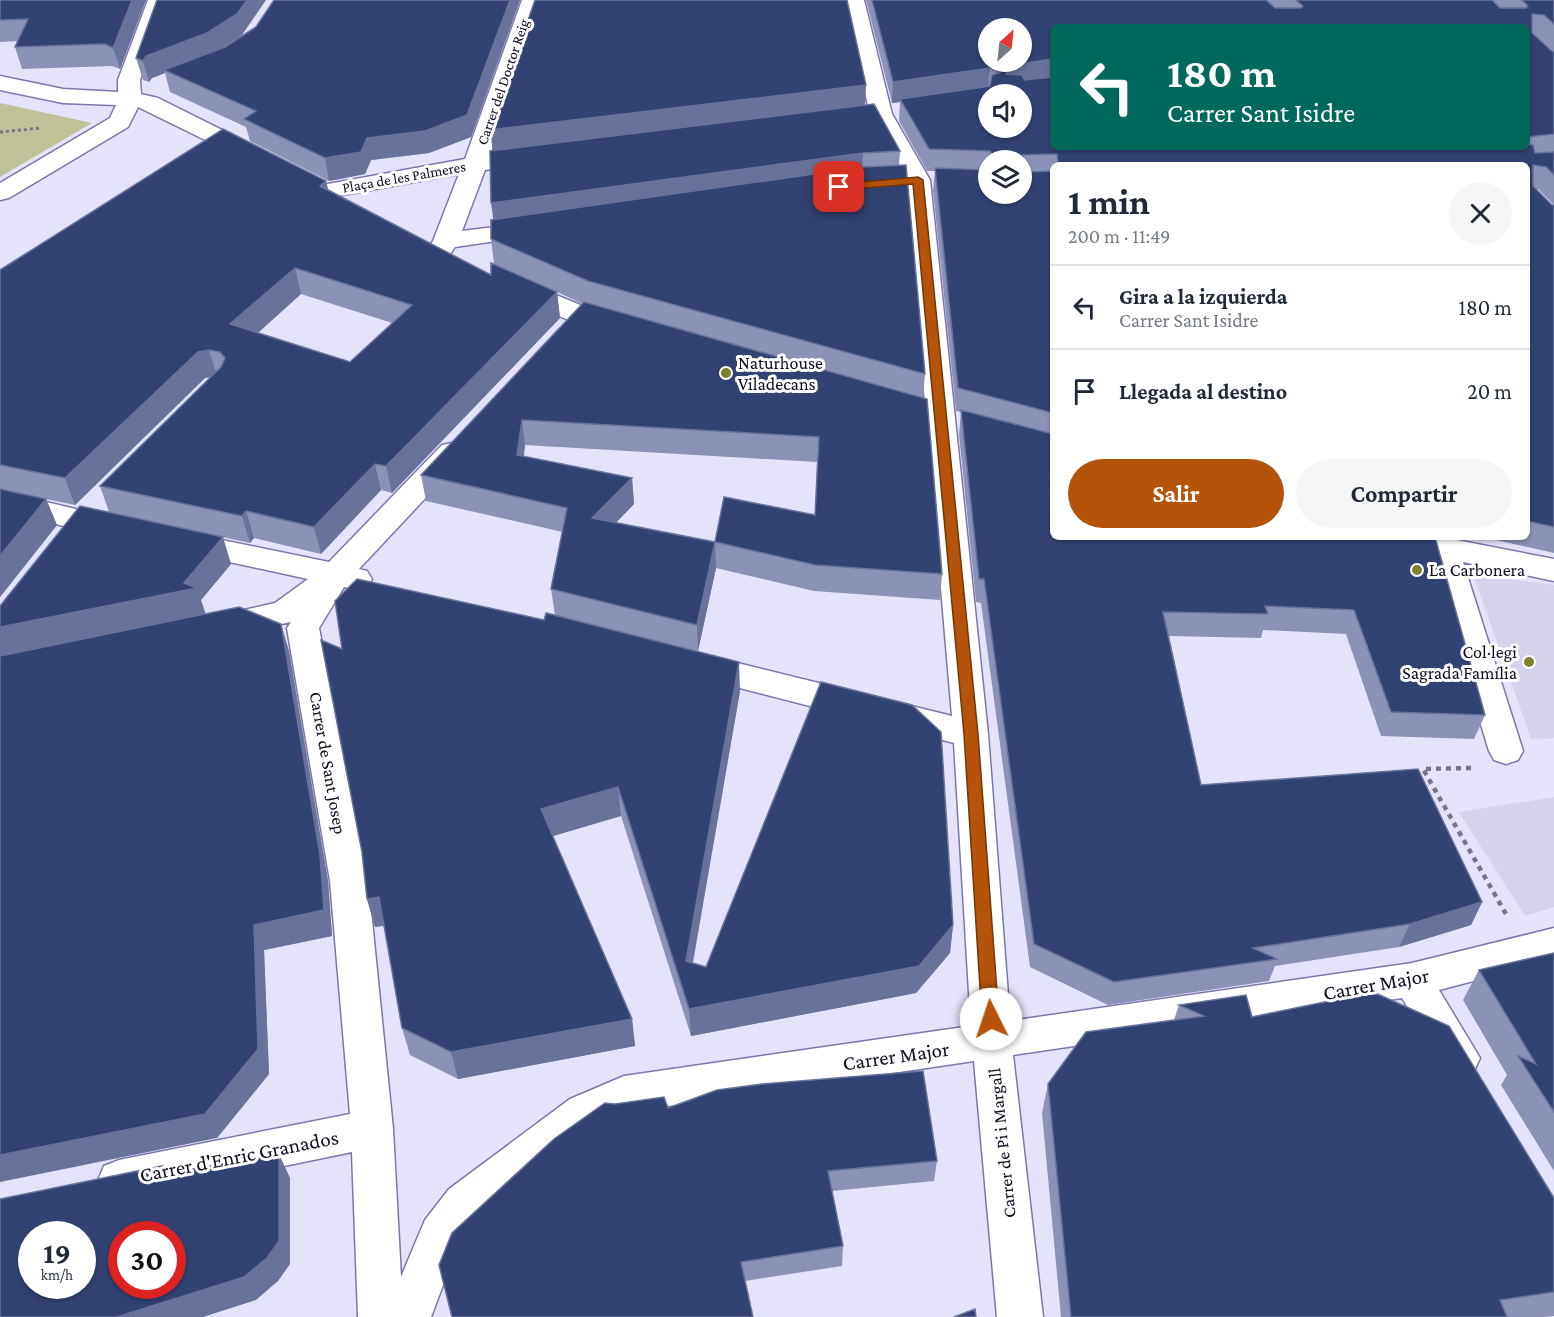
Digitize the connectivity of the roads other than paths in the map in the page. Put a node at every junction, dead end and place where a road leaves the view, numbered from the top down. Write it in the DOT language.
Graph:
graph roads {
  1 [pos="158,0"];
  2 [pos="532,0"];
  3 [pos="854,0"];
  4 [pos="0,83"];
  5 [pos="130,99"];
  6 [pos="892,113"];
  7 [pos="858,117"];
  8 [pos="556,154"];
  9 [pos="475,164"];
  10 [pos="277,166"];
  11 [pos="0,193"];
  12 [pos="357,207"];
  13 [pos="553,226"];
  14 [pos="494,277"];
  15 [pos="581,315"];
  16 [pos="638,331"];
  17 [pos="557,341"];
  18 [pos="475,428"];
  19 [pos="106,495"];
  20 [pos="0,501"];
  21 [pos="81,520"];
  22 [pos="1412,540"];
  23 [pos="59,548"];
  24 [pos="1443,548"];
  25 [pos="1554,570"];
  26 [pos="336,574"];
  27 [pos="382,586"];
  28 [pos="194,631"];
  29 [pos="671,658"];
  30 [pos="971,734"];
  31 [pos="1506,751"];
  32 [pos="1541,947"];
  33 [pos="1412,980"];
  34 [pos="992,1043"];
  35 [pos="1480,1092"];
  36 [pos="372,1129"];
  37 [pos="81,1188"];
  38 [pos="381,1317"];
  39 [pos="408,1317"];
  40 [pos="1020,1317"];
  1 -- 5 [label="street"];
  2 -- 9 [label="street, Carrer del Doctor Reig"];
  3 -- 6 [label="street"];
  4 -- 5 [label="street"];
  5 -- 10 [label="street"];
  5 -- 11 [label="street"];
  6 -- 7 [label="street"];
  6 -- 30 [label="street, Carrer de Pi i Margall"];
  8 -- 9 [label="street"];
  9 -- 12 [label="street, Plaça de les Palmeres"];
  9 -- 13 [label="street, Plaça de les Palmeres"];
  14 -- 15 [label="street"];
  15 -- 16 [label="street"];
  15 -- 17 [label="street"];
  18 -- 26 [label="street, Carrer de Sant Josep"];
  19 -- 21 [label="street"];
  20 -- 21 [label="street"];
  21 -- 23 [label="street"];
  21 -- 26 [label="street"];
  22 -- 24 [label="street"];
  24 -- 25 [label="street"];
  24 -- 31 [label="street"];
  26 -- 27 [label="street"];
  26 -- 28 [label="street"];
  26 -- 36 [label="street, Carrer de Sant Josep"];
  29 -- 30 [label="street"];
  30 -- 34 [label="street, Carrer de Pi i Margall"];
  32 -- 33 [label="street, Carrer Major"];
  33 -- 34 [label="street, Carrer Major"];
  33 -- 35 [label="street"];
  34 -- 39 [label="street, Carrer Major"];
  34 -- 40 [label="street, Carrer de Pi i Margall"];
  36 -- 37 [label="street, Carrer d'Enric Granados"];
  36 -- 38 [label="street, Carrer de Sant Josep"];
}
